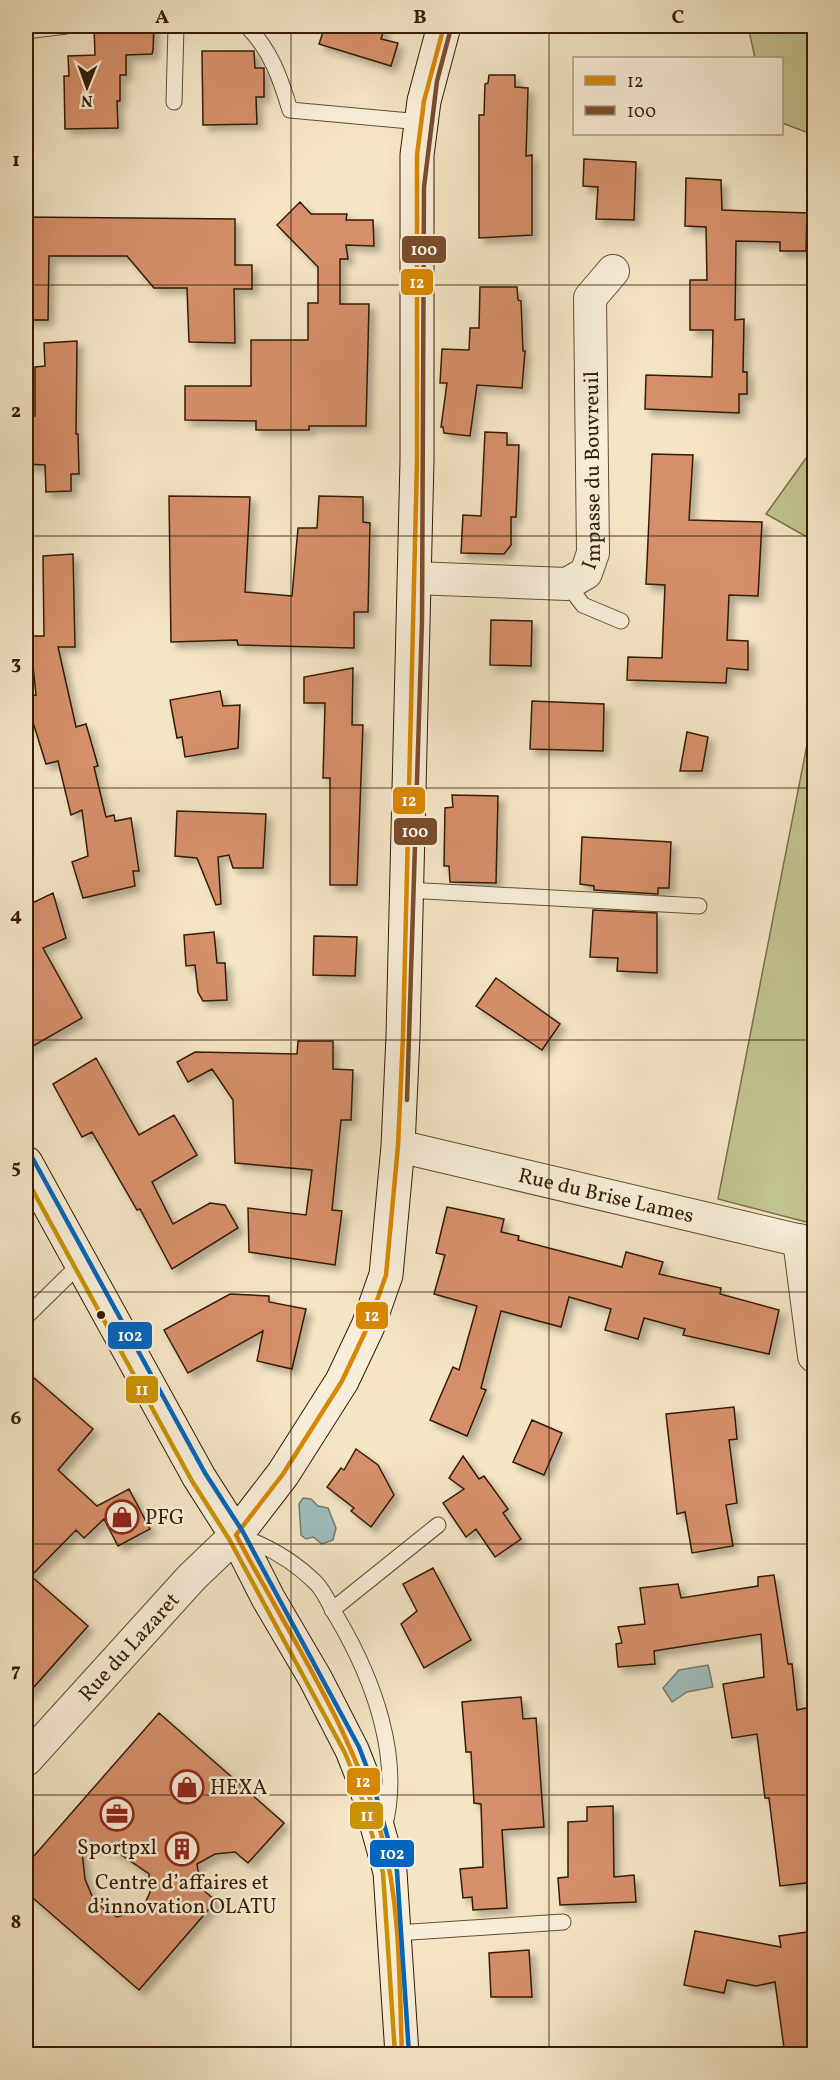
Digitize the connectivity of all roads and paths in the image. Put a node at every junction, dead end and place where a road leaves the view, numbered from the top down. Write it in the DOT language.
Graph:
graph roads {
  1 [pos="66,26"];
  2 [pos="176,26"];
  3 [pos="247,26"];
  4 [pos="444,26"];
  5 [pos="26,31"];
  6 [pos="174,102"];
  7 [pos="421,122"];
  8 [pos="613,270"];
  9 [pos="414,578"];
  10 [pos="567,584"];
  11 [pos="621,621"];
  12 [pos="407,890"];
  13 [pos="699,906"];
  14 [pos="398,1146"];
  15 [pos="26,1163"];
  16 [pos="807,1242"];
  17 [pos="82,1262"];
  18 [pos="26,1317"];
  19 [pos="814,1356"];
  20 [pos="438,1525"];
  21 [pos="236,1535"];
  22 [pos="332,1610"];
  23 [pos="26,1760"];
  24 [pos="382,1837"];
  25 [pos="563,1922"];
  26 [pos="396,1933"];
  27 [pos="402,2055"];
  1 -- 5 [label="lane"];
  2 -- 6 [label="lane"];
  3 -- 7 [label="lane"];
  4 -- 7 [label="street"];
  7 -- 9 [label="street"];
  8 -- 10 [label="street, Impasse du Bouvreuil"];
  9 -- 10 [label="street, Impasse du Bouvreuil"];
  9 -- 12 [label="street"];
  10 -- 11 [label="lane"];
  12 -- 13 [label="lane"];
  12 -- 14 [label="street"];
  14 -- 16 [label="street, Rue du Brise Lames"];
  14 -- 21 [label="street"];
  15 -- 17 [label="street"];
  16 -- 19 [label="street"];
  17 -- 18 [label="lane"];
  17 -- 21 [label="street"];
  20 -- 22 [label="lane"];
  21 -- 22 [label="lane"];
  21 -- 23 [label="street, Rue du Lazaret"];
  21 -- 24 [label="street"];
  22 -- 24 [label="lane"];
  24 -- 26 [label="street"];
  25 -- 26 [label="lane"];
  26 -- 27 [label="street"];
}
